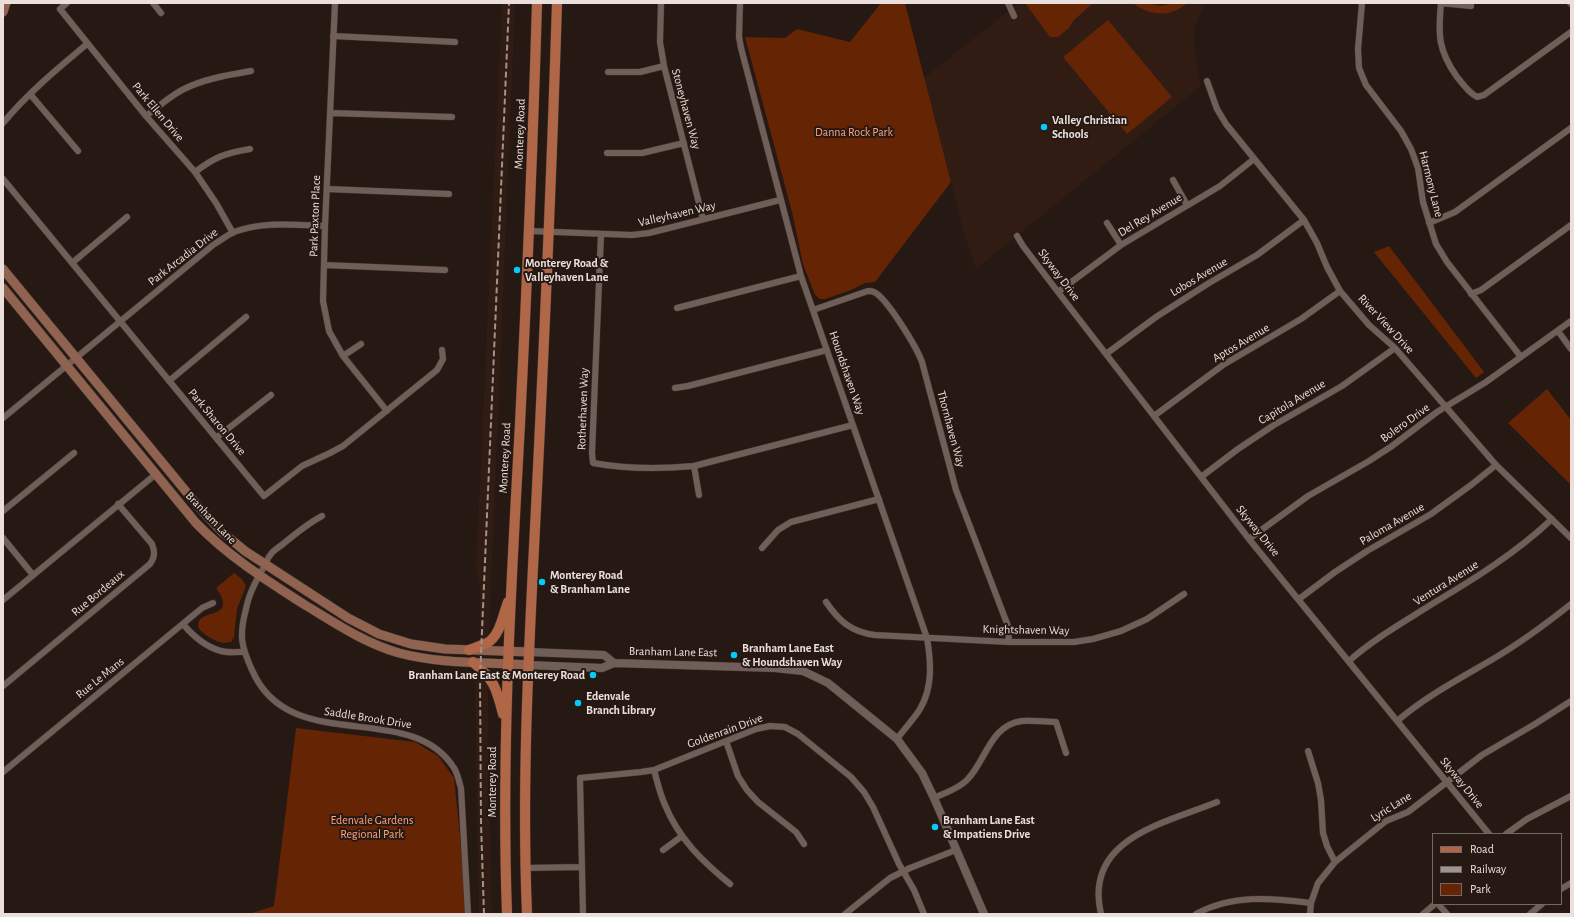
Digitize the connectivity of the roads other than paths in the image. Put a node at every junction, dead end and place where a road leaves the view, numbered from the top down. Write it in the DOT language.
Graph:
graph roads {
  1 [pos="6,3"];
  2 [pos="67,3"];
  3 [pos="153,3"];
  4 [pos="335,3"];
  5 [pos="537,3"];
  6 [pos="557,3"];
  7 [pos="661,3"];
  8 [pos="740,3"];
  9 [pos="1008,3"];
  10 [pos="1362,3"];
  11 [pos="1441,3"];
  12 [pos="1471,6"];
  13 [pos="3,12"];
  14 [pos="161,13"];
  15 [pos="1014,16"];
  16 [pos="1571,32"];
  17 [pos="333,36"];
  18 [pos="454,42"];
  19 [pos="87,44"];
  20 [pos="664,66"];
  21 [pos="251,71"];
  22 [pos="608,72"];
  23 [pos="1207,81"];
  24 [pos="30,94"];
  25 [pos="331,113"];
  26 [pos="146,116"];
  27 [pos="452,117"];
  28 [pos="3,123"];
  29 [pos="1571,128"];
  30 [pos="684,143"];
  31 [pos="250,149"];
  32 [pos="78,151"];
  33 [pos="607,153"];
  34 [pos="1254,159"];
  35 [pos="195,172"];
  36 [pos="3,179"];
  37 [pos="1173,180"];
  38 [pos="327,189"];
  39 [pos="449,194"];
  40 [pos="780,200"];
  41 [pos="1187,205"];
  42 [pos="127,217"];
  43 [pos="703,219"];
  44 [pos="1304,220"];
  45 [pos="1107,223"];
  46 [pos="1429,223"];
  47 [pos="1571,225"];
  48 [pos="325,226"];
  49 [pos="530,231"];
  50 [pos="550,232"];
  51 [pos="233,233"];
  52 [pos="601,234"];
  53 [pos="1017,236"];
  54 [pos="1121,245"];
  55 [pos="72,263"];
  56 [pos="324,265"];
  57 [pos="3,269"];
  58 [pos="445,270"];
  59 [pos="801,276"];
  60 [pos="3,288"];
  61 [pos="1340,290"];
  62 [pos="1058,292"];
  63 [pos="1471,294"];
  64 [pos="677,308"];
  65 [pos="813,310"];
  66 [pos="246,317"];
  67 [pos="1571,321"];
  68 [pos="120,322"];
  69 [pos="1558,331"];
  70 [pos="361,344"];
  71 [pos="1395,348"];
  72 [pos="1571,349"];
  73 [pos="442,350"];
  74 [pos="827,350"];
  75 [pos="1106,354"];
  76 [pos="343,356"];
  77 [pos="1521,357"];
  78 [pos="76,358"];
  79 [pos="66,366"];
  80 [pos="169,381"];
  81 [pos="675,388"];
  82 [pos="271,395"];
  83 [pos="1446,408"];
  84 [pos="387,411"];
  85 [pos="1154,416"];
  86 [pos="3,418"];
  87 [pos="853,425"];
  88 [pos="216,438"];
  89 [pos="74,453"];
  90 [pos="1496,465"];
  91 [pos="694,466"];
  92 [pos="156,474"];
  93 [pos="1202,477"];
  94 [pos="699,495"];
  95 [pos="878,499"];
  96 [pos="118,504"];
  97 [pos="3,511"];
  98 [pos="322,516"];
  99 [pos="1552,519"];
  100 [pos="3,538"];
  101 [pos="1571,538"];
  102 [pos="1249,539"];
  103 [pos="762,548"];
  104 [pos="265,565"];
  105 [pos="33,575"];
  106 [pos="259,576"];
  107 [pos="512,590"];
  108 [pos="1184,594"];
  109 [pos="1299,599"];
  110 [pos="3,600"];
  111 [pos="826,602"];
  112 [pos="212,603"];
  113 [pos="1571,604"];
  114 [pos="184,624"];
  115 [pos="927,638"];
  116 [pos="1009,642"];
  117 [pos="468,650"];
  118 [pos="243,652"];
  119 [pos="509,652"];
  120 [pos="529,652"];
  121 [pos="1349,661"];
  122 [pos="473,662"];
  123 [pos="508,663"];
  124 [pos="614,663"];
  125 [pos="528,665"];
  126 [pos="3,686"];
  127 [pos="1571,701"];
  128 [pos="1398,721"];
  129 [pos="506,724"];
  130 [pos="897,739"];
  131 [pos="726,741"];
  132 [pos="1308,751"];
  133 [pos="1066,753"];
  134 [pos="654,770"];
  135 [pos="3,772"];
  136 [pos="1447,781"];
  137 [pos="1571,796"];
  138 [pos="934,798"];
  139 [pos="1217,802"];
  140 [pos="1488,833"];
  141 [pos="1507,833"];
  142 [pos="682,836"];
  143 [pos="804,844"];
  144 [pos="662,850"];
  145 [pos="956,850"];
  146 [pos="1335,862"];
  147 [pos="581,867"];
  148 [pos="525,868"];
  149 [pos="903,871"];
  150 [pos="1571,883"];
  151 [pos="730,884"];
  152 [pos="1562,888"];
  153 [pos="1311,903"];
  154 [pos="1434,905"];
  155 [pos="1439,905"];
  156 [pos="1541,905"];
  157 [pos="468,914"];
  158 [pos="507,914"];
  159 [pos="527,914"];
  160 [pos="583,914"];
  161 [pos="845,914"];
  162 [pos="924,914"];
  163 [pos="984,914"];
  164 [pos="1101,914"];
  165 [pos="1196,914"];
  166 [pos="1310,914"];
  167 [pos="1423,914"];
  168 [pos="1447,914"];
  169 [pos="1530,914"];
  1 -- 13 [label="main road"];
  2 -- 19 [label="street, Park Ellen Drive"];
  3 -- 14 [label="street"];
  4 -- 17 [label="street, Park Paxton Place"];
  5 -- 49 [label="main road, Monterey Road"];
  6 -- 50 [label="main road"];
  7 -- 20 [label="street, Stoneyhaven Way"];
  8 -- 40 [label="street, Houndshaven Way"];
  9 -- 15 [label="street"];
  10 -- 46 [label="street, Harmony Lane"];
  11 -- 12 [label="street"];
  11 -- 16 [label="street"];
  17 -- 18 [label="street"];
  17 -- 25 [label="street, Park Paxton Place"];
  19 -- 24 [label="street"];
  19 -- 26 [label="street, Park Ellen Drive"];
  20 -- 22 [label="street"];
  20 -- 30 [label="street, Stoneyhaven Way"];
  21 -- 26 [label="street"];
  23 -- 34 [label="street, River View Drive"];
  24 -- 28 [label="street"];
  24 -- 32 [label="street"];
  25 -- 27 [label="street"];
  25 -- 38 [label="street, Park Paxton Place"];
  26 -- 35 [label="street, Park Ellen Drive"];
  29 -- 46 [label="street"];
  30 -- 33 [label="street"];
  30 -- 43 [label="street, Stoneyhaven Way"];
  31 -- 35 [label="street"];
  34 -- 41 [label="street, Del Rey Avenue"];
  34 -- 44 [label="street, River View Drive"];
  35 -- 51 [label="street, Park Ellen Drive"];
  36 -- 55 [label="street, Park Sharon Drive"];
  37 -- 41 [label="street"];
  38 -- 39 [label="street"];
  38 -- 48 [label="street, Park Paxton Place"];
  40 -- 43 [label="street, Valleyhaven Way"];
  40 -- 59 [label="street, Houndshaven Way"];
  41 -- 54 [label="street, Del Rey Avenue"];
  42 -- 55 [label="street"];
  43 -- 52 [label="street, Valleyhaven Way"];
  44 -- 61 [label="street, River View Drive"];
  44 -- 75 [label="street, Lobos Avenue"];
  45 -- 54 [label="street"];
  46 -- 63 [label="street, Harmony Lane"];
  47 -- 63 [label="street"];
  48 -- 51 [label="street, Park Arcadia Drive"];
  48 -- 56 [label="street, Park Paxton Place"];
  49 -- 50 [label="street, Valleyhaven Way"];
  49 -- 107 [label="main road, Monterey Road"];
  50 -- 52 [label="street, Valleyhaven Way"];
  50 -- 120 [label="main road"];
  51 -- 68 [label="street, Park Arcadia Drive"];
  52 -- 91 [label="street, Rotherhaven Way"];
  53 -- 62 [label="street, Skyway Drive"];
  54 -- 62 [label="street, Del Rey Avenue"];
  55 -- 68 [label="street, Park Sharon Drive"];
  56 -- 58 [label="street"];
  56 -- 76 [label="street, Park Paxton Place"];
  57 -- 78 [label="main road, Branham Lane"];
  59 -- 64 [label="street"];
  59 -- 65 [label="street, Houndshaven Way"];
  60 -- 79 [label="main road, Branham Lane"];
  61 -- 71 [label="street, River View Drive"];
  61 -- 85 [label="street, Aptos Avenue"];
  62 -- 75 [label="street, Skyway Drive"];
  63 -- 77 [label="street, Harmony Lane"];
  65 -- 74 [label="street, Houndshaven Way"];
  65 -- 116 [label="street, Thornhaven Way"];
  66 -- 80 [label="street"];
  67 -- 69 [label="street, Bolero Drive"];
  68 -- 78 [label="street, Park Arcadia Drive"];
  68 -- 80 [label="street, Park Sharon Drive"];
  69 -- 72 [label="street"];
  69 -- 77 [label="street, Bolero Drive"];
  70 -- 76 [label="street"];
  71 -- 83 [label="street, River View Drive"];
  71 -- 93 [label="street, Capitola Avenue"];
  73 -- 84 [label="street, Park Sharon Drive"];
  74 -- 81 [label="street"];
  74 -- 87 [label="street, Houndshaven Way"];
  75 -- 85 [label="street, Skyway Drive"];
  76 -- 84 [label="street, Park Paxton Place"];
  77 -- 83 [label="street, Bolero Drive"];
  78 -- 79 [label="street, Park Arcadia Drive"];
  78 -- 104 [label="main road, Branham Lane"];
  79 -- 86 [label="street, Park Arcadia Drive"];
  79 -- 92 [label="main road, Branham Lane"];
  80 -- 88 [label="street, Park Sharon Drive"];
  82 -- 88 [label="street"];
  83 -- 90 [label="street, River View Drive"];
  83 -- 102 [label="street, Bolero Drive"];
  84 -- 88 [label="street, Park Sharon Drive"];
  85 -- 93 [label="street, Skyway Drive"];
  87 -- 91 [label="street, Rotherhaven Way"];
  87 -- 95 [label="street, Houndshaven Way"];
  89 -- 97 [label="street"];
  90 -- 99 [label="street, River View Drive"];
  90 -- 109 [label="street, Paloma Avenue"];
  91 -- 94 [label="street"];
  92 -- 96 [label="street"];
  92 -- 106 [label="main road, Branham Lane"];
  93 -- 102 [label="street, Skyway Drive"];
  95 -- 103 [label="street"];
  95 -- 115 [label="street, Houndshaven Way"];
  96 -- 105 [label="street"];
  96 -- 126 [label="street, Rue Bordeaux"];
  98 -- 104 [label="street, Saddle Brook Drive"];
  99 -- 101 [label="street, River View Drive"];
  99 -- 121 [label="street, Ventura Avenue"];
  100 -- 105 [label="street"];
  102 -- 109 [label="street, Skyway Drive"];
  104 -- 106 [label="street, Saddle Brook Drive"];
  104 -- 117 [label="main road, Branham Lane"];
  105 -- 110 [label="street"];
  106 -- 118 [label="street, Saddle Brook Drive"];
  106 -- 122 [label="main road, Branham Lane"];
  107 -- 117 [label="main road"];
  107 -- 119 [label="main road, Monterey Road"];
  108 -- 116 [label="street, Knightshaven Way"];
  109 -- 121 [label="street, Skyway Drive"];
  111 -- 115 [label="street, Knightshaven Way"];
  112 -- 114 [label="street, Rue Le Mans"];
  113 -- 128 [label="street"];
  114 -- 118 [label="street"];
  114 -- 135 [label="street, Rue Le Mans"];
  115 -- 116 [label="street, Knightshaven Way"];
  115 -- 130 [label="street, Houndshaven Way"];
  117 -- 119 [label="main road, Branham Lane East"];
  118 -- 157 [label="street, Saddle Brook Drive"];
  119 -- 120 [label="main road, Branham Lane East"];
  119 -- 123 [label="main road, Monterey Road"];
  120 -- 124 [label="street, Branham Lane East"];
  120 -- 125 [label="main road"];
  121 -- 128 [label="street, Skyway Drive"];
  122 -- 123 [label="main road, Branham Lane East"];
  122 -- 129 [label="main road"];
  123 -- 125 [label="main road, Branham Lane East"];
  123 -- 129 [label="main road, Monterey Road"];
  124 -- 125 [label="street, Branham Lane East"];
  124 -- 130 [label="street, Branham Lane East"];
  125 -- 148 [label="main road"];
  127 -- 136 [label="street, Lyric Lane"];
  128 -- 136 [label="street, Skyway Drive"];
  129 -- 158 [label="main road, Monterey Road"];
  130 -- 138 [label="street, Branham Lane East"];
  131 -- 134 [label="street, Goldenrain Drive"];
  131 -- 143 [label="street"];
  131 -- 149 [label="street, Goldenrain Drive"];
  132 -- 146 [label="street"];
  133 -- 138 [label="street"];
  134 -- 142 [label="street"];
  134 -- 147 [label="street, Goldenrain Drive"];
  136 -- 140 [label="street, Skyway Drive"];
  136 -- 146 [label="street, Lyric Lane"];
  137 -- 141 [label="street"];
  138 -- 145 [label="street, Branham Lane East"];
  139 -- 164 [label="street"];
  142 -- 144 [label="street"];
  142 -- 151 [label="street"];
  145 -- 149 [label="street"];
  145 -- 163 [label="street, Branham Lane East"];
  146 -- 153 [label="street, Lyric Lane"];
  147 -- 148 [label="street"];
  147 -- 160 [label="street"];
  148 -- 159 [label="main road"];
  149 -- 161 [label="street"];
  149 -- 162 [label="street, Goldenrain Drive"];
  150 -- 152 [label="street"];
  153 -- 165 [label="street"];
  153 -- 166 [label="street, Lyric Lane"];
  154 -- 167 [label="street"];
  155 -- 168 [label="street"];
  156 -- 169 [label="street"];
}
